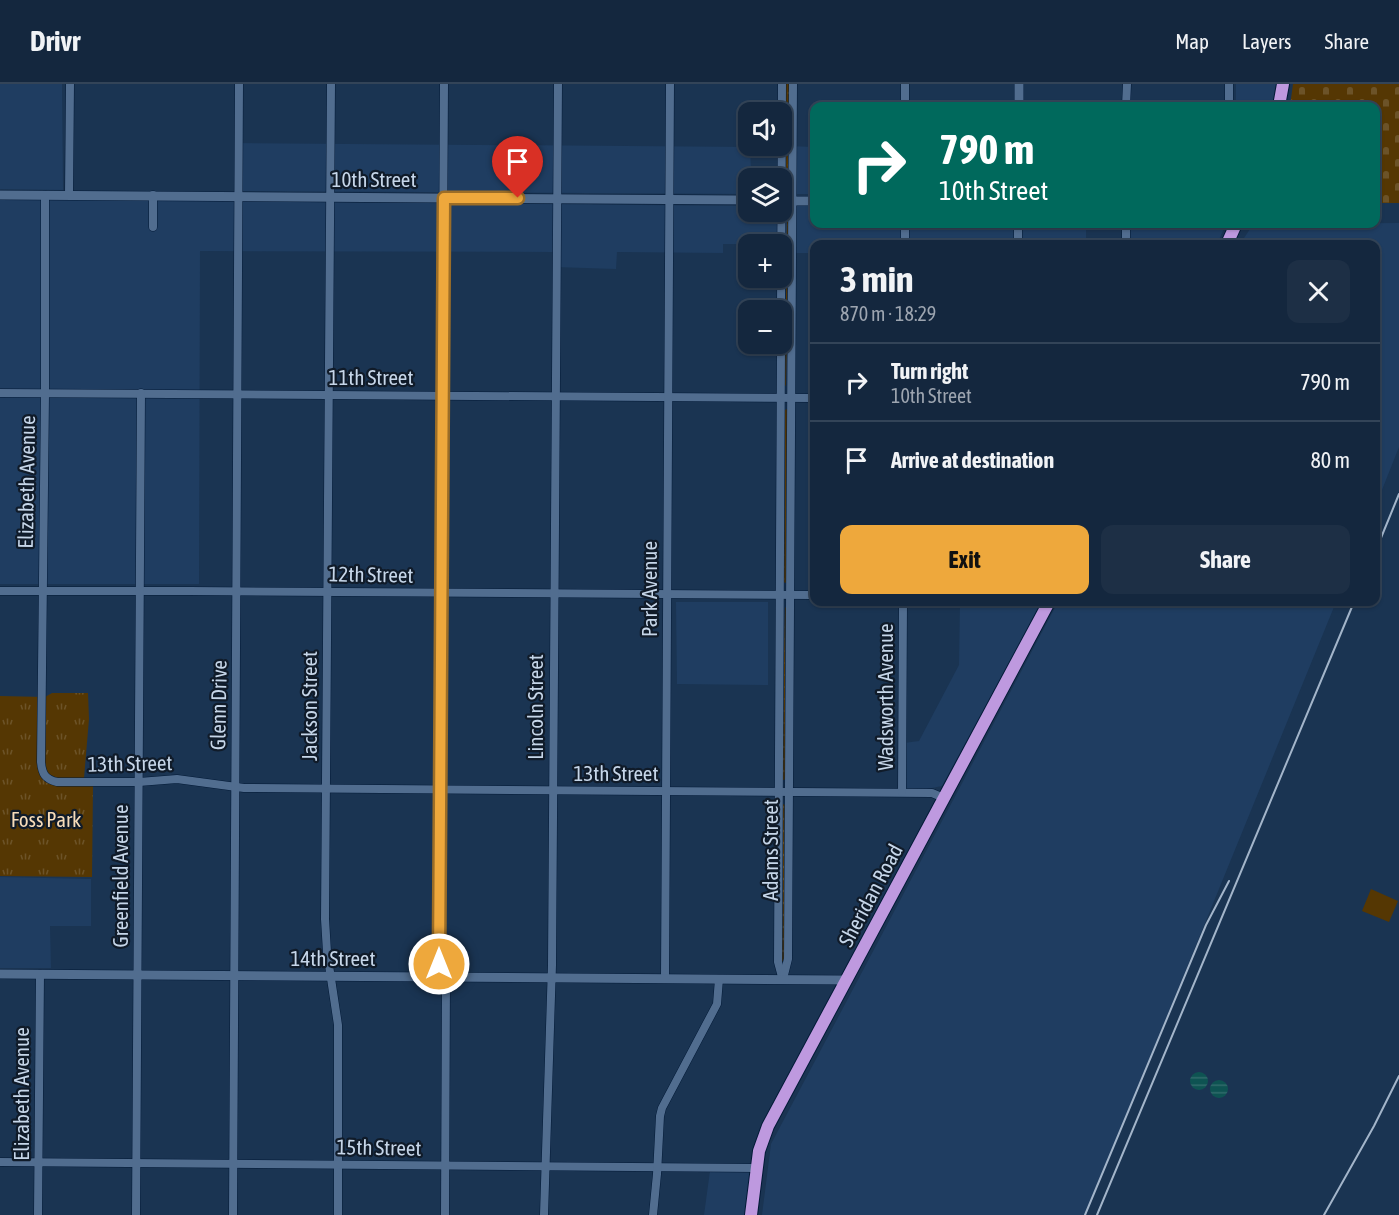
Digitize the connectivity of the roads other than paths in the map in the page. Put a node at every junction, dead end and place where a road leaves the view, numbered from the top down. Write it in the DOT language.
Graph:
graph roads {
  1 [pos="70,84"];
  2 [pos="239,84"];
  3 [pos="331,84"];
  4 [pos="444,84"];
  5 [pos="558,84"];
  6 [pos="670,84"];
  7 [pos="782,84"];
  8 [pos="793,84"];
  9 [pos="905,84"];
  10 [pos="1019,84"];
  11 [pos="1126,84"];
  12 [pos="1229,84"];
  13 [pos="1283,84"];
  14 [pos="905,102"];
  15 [pos="1018,102"];
  16 [pos="1126,102"];
  17 [pos="1229,102"];
  18 [pos="1280,102"];
  19 [pos="782,168"];
  20 [pos="0,195"];
  21 [pos="45,195"];
  22 [pos="69,195"];
  23 [pos="153,195"];
  24 [pos="239,196"];
  25 [pos="331,197"];
  26 [pos="444,198"];
  27 [pos="557,199"];
  28 [pos="669,200"];
  29 [pos="738,200"];
  30 [pos="793,201"];
  31 [pos="810,201"];
  32 [pos="782,222"];
  33 [pos="153,227"];
  34 [pos="782,300"];
  35 [pos="781,354"];
  36 [pos="0,393"];
  37 [pos="141,393"];
  38 [pos="45,394"];
  39 [pos="238,394"];
  40 [pos="330,394"];
  41 [pos="443,395"];
  42 [pos="555,396"];
  43 [pos="668,397"];
  44 [pos="781,397"];
  45 [pos="792,398"];
  46 [pos="810,398"];
  47 [pos="0,591"];
  48 [pos="140,591"];
  49 [pos="237,591"];
  50 [pos="43,592"];
  51 [pos="328,592"];
  52 [pos="441,593"];
  53 [pos="554,593"];
  54 [pos="667,594"];
  55 [pos="780,595"];
  56 [pos="791,595"];
  57 [pos="810,595"];
  58 [pos="903,606"];
  59 [pos="1047,606"];
  60 [pos="42,770"];
  61 [pos="139,782"];
  62 [pos="235,788"];
  63 [pos="327,789"];
  64 [pos="440,790"];
  65 [pos="553,790"];
  66 [pos="666,791"];
  67 [pos="783,792"];
  68 [pos="902,792"];
  69 [pos="944,798"];
  70 [pos="0,974"];
  71 [pos="40,974"];
  72 [pos="138,975"];
  73 [pos="234,975"];
  74 [pos="330,976"];
  75 [pos="442,977"];
  76 [pos="552,978"];
  77 [pos="665,978"];
  78 [pos="719,979"];
  79 [pos="783,979"];
  80 [pos="846,980"];
  81 [pos="0,1162"];
  82 [pos="39,1162"];
  83 [pos="136,1163"];
  84 [pos="234,1164"];
  85 [pos="338,1164"];
  86 [pos="445,1165"];
  87 [pos="545,1166"];
  88 [pos="657,1167"];
  89 [pos="757,1168"];
  90 [pos="38,1215"];
  91 [pos="136,1215"];
  92 [pos="233,1215"];
  93 [pos="338,1215"];
  94 [pos="445,1215"];
  95 [pos="544,1215"];
  96 [pos="653,1215"];
  97 [pos="751,1215"];
  1 -- 22 [label="street"];
  2 -- 24 [label="street, Glenn Drive"];
  3 -- 25 [label="street, Jackson Street"];
  4 -- 26 [label="street"];
  5 -- 27 [label="street, Lincoln Street"];
  6 -- 28 [label="street, Park Avenue"];
  7 -- 19 [label="street"];
  8 -- 30 [label="street, Adams Street"];
  9 -- 14 [label="street"];
  10 -- 15 [label="street"];
  11 -- 16 [label="street"];
  12 -- 17 [label="street"];
  13 -- 18 [label="highway"];
  20 -- 21 [label="street, 10th Street"];
  21 -- 22 [label="street, 10th Street"];
  21 -- 38 [label="street, Elizabeth Avenue"];
  22 -- 23 [label="street, 10th Street"];
  23 -- 24 [label="street, 10th Street"];
  23 -- 33 [label="street"];
  24 -- 25 [label="street, 10th Street"];
  24 -- 39 [label="street, Glenn Drive"];
  25 -- 26 [label="street, 10th Street"];
  25 -- 40 [label="street, Jackson Street"];
  26 -- 27 [label="street, 10th Street"];
  26 -- 41 [label="street"];
  27 -- 28 [label="street, 10th Street"];
  27 -- 42 [label="street, Lincoln Street"];
  28 -- 29 [label="street, 10th Street"];
  28 -- 43 [label="street, Park Avenue"];
  30 -- 31 [label="street"];
  30 -- 45 [label="street, Adams Street"];
  32 -- 34 [label="street"];
  35 -- 44 [label="street, Adams Street"];
  36 -- 38 [label="street, 11th Street"];
  37 -- 38 [label="street, 11th Street"];
  37 -- 39 [label="street, 11th Street"];
  37 -- 48 [label="street, Greenfield Avenue"];
  38 -- 50 [label="street, Elizabeth Avenue"];
  39 -- 40 [label="street, 11th Street"];
  39 -- 49 [label="street, Glenn Drive"];
  40 -- 41 [label="street, 11th Street"];
  40 -- 51 [label="street, Jackson Street"];
  41 -- 42 [label="street, 11th Street"];
  41 -- 52 [label="street"];
  42 -- 43 [label="street, 11th Street"];
  42 -- 53 [label="street, Lincoln Street"];
  43 -- 44 [label="street, 11th Street"];
  43 -- 54 [label="street, Park Avenue"];
  44 -- 45 [label="street, 11th Street"];
  44 -- 55 [label="street, Adams Street"];
  45 -- 46 [label="street, 11th Street"];
  45 -- 56 [label="street, Adams Street"];
  47 -- 50 [label="street, 12th Street"];
  48 -- 49 [label="street, 12th Street"];
  48 -- 50 [label="street, 12th Street"];
  48 -- 61 [label="street, Greenfield Avenue"];
  49 -- 51 [label="street, 12th Street"];
  49 -- 62 [label="street, Glenn Drive"];
  50 -- 60 [label="street, Elizabeth Avenue"];
  51 -- 52 [label="street, 12th Street"];
  51 -- 63 [label="street, Jackson Street"];
  52 -- 53 [label="street, 12th Street"];
  52 -- 64 [label="street"];
  53 -- 54 [label="street, 12th Street"];
  53 -- 65 [label="street, Lincoln Street"];
  54 -- 55 [label="street, 12th Street"];
  54 -- 66 [label="street, Park Avenue"];
  55 -- 56 [label="street, 12th Street"];
  55 -- 67 [label="street, Adams Street"];
  56 -- 57 [label="street, 12th Street"];
  56 -- 67 [label="street, Adams Street"];
  58 -- 68 [label="street, Wadsworth Avenue"];
  59 -- 69 [label="highway, Sheridan Road"];
  60 -- 61 [label="street, 13th Street"];
  61 -- 62 [label="street, 13th Street"];
  61 -- 72 [label="street, Greenfield Avenue"];
  62 -- 63 [label="street, 13th Street"];
  62 -- 73 [label="street, Glenn Drive"];
  63 -- 64 [label="street, 13th Street"];
  63 -- 74 [label="street, Jackson Street"];
  64 -- 65 [label="street, 13th Street"];
  64 -- 75 [label="street"];
  65 -- 66 [label="street, 13th Street"];
  65 -- 76 [label="street, Lincoln Street"];
  66 -- 67 [label="street, 13th Street"];
  66 -- 77 [label="street, Park Avenue"];
  67 -- 68 [label="street, 13th Street"];
  67 -- 79 [label="street, Adams Street"];
  68 -- 69 [label="street, 13th Street"];
  69 -- 80 [label="highway, Sheridan Road"];
  70 -- 71 [label="street, 14th Street"];
  71 -- 72 [label="street, 14th Street"];
  71 -- 82 [label="street, Elizabeth Avenue"];
  72 -- 73 [label="street, 14th Street"];
  72 -- 83 [label="street, Greenfield Avenue"];
  73 -- 74 [label="street, 14th Street"];
  73 -- 84 [label="street, Glenn Drive"];
  74 -- 75 [label="street, 14th Street"];
  74 -- 85 [label="street, Jackson Street"];
  75 -- 76 [label="street, 14th Street"];
  75 -- 86 [label="street"];
  76 -- 77 [label="street, 14th Street"];
  76 -- 87 [label="street, Lincoln Street"];
  77 -- 78 [label="street, 14th Street"];
  78 -- 79 [label="street, 14th Street"];
  78 -- 88 [label="street"];
  79 -- 80 [label="street, 14th Street"];
  80 -- 89 [label="highway, Sheridan Road"];
  81 -- 82 [label="street, 15th Street"];
  82 -- 83 [label="street, 15th Street"];
  82 -- 90 [label="street, Elizabeth Avenue"];
  83 -- 84 [label="street, 15th Street"];
  83 -- 91 [label="street, Greenfield Avenue"];
  84 -- 85 [label="street, 15th Street"];
  84 -- 92 [label="street, Glenn Drive"];
  85 -- 86 [label="street, 15th Street"];
  85 -- 93 [label="street, Jackson Street"];
  86 -- 87 [label="street, 15th Street"];
  86 -- 94 [label="street"];
  87 -- 88 [label="street, 15th Street"];
  87 -- 95 [label="street, Lincoln Street"];
  88 -- 89 [label="street, 15th Street"];
  88 -- 96 [label="street"];
  89 -- 97 [label="highway, Sheridan Road"];
}
